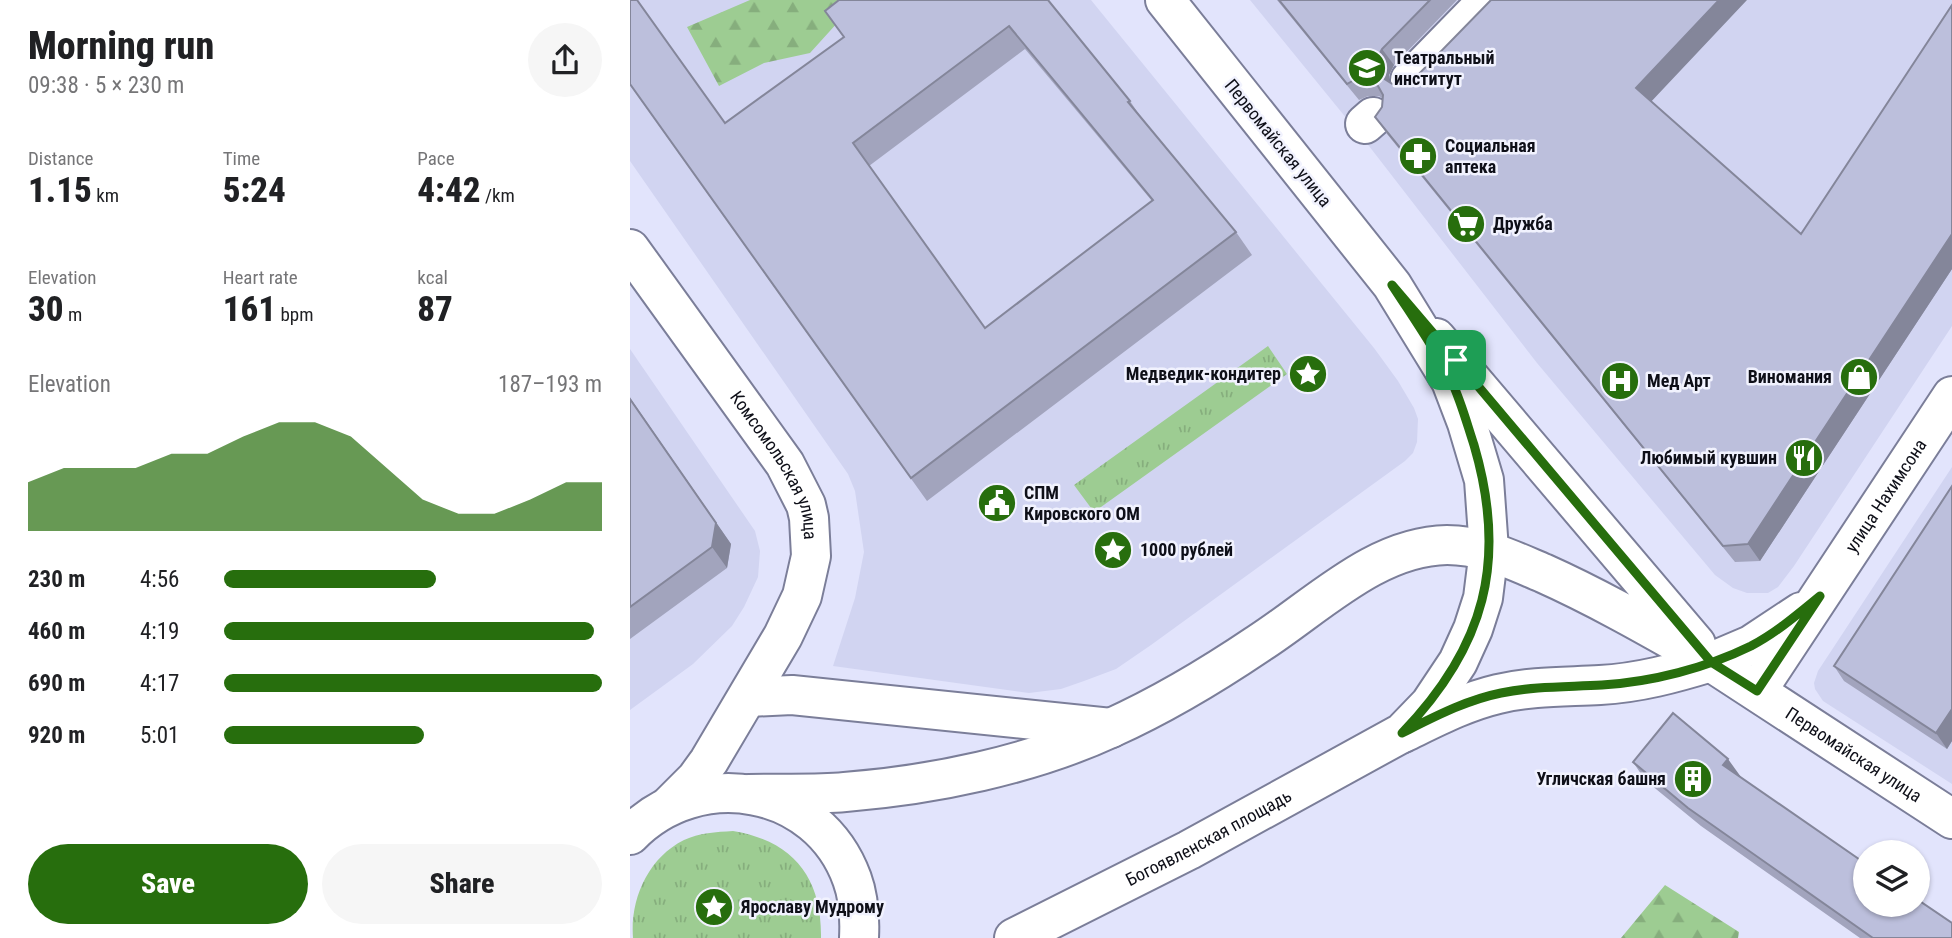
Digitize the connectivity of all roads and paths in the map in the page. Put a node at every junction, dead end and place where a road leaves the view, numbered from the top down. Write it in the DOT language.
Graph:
graph roads {
  1 [pos="1164,0"];
  2 [pos="1488,0"];
  3 [pos="1410,80"];
  4 [pos="630,248"];
  5 [pos="1392,285"];
  6 [pos="1952,396"];
  7 [pos="1489,550"];
  8 [pos="1820,596"];
  9 [pos="1711,662"];
  10 [pos="1757,691"];
  11 [pos="748,697"];
  12 [pos="1111,729"];
  13 [pos="1402,733"];
  14 [pos="742,794"];
  15 [pos="646,819"];
  16 [pos="1952,819"];
  17 [pos="859,938"];
  18 [pos="1014,938"];
  1 -- 5 [label="street, Первомайская улица"];
  2 -- 3 [label="street"];
  4 -- 11 [label="street, Комсомольская улица"];
  5 -- 7 [label="street, Первомайская улица"];
  5 -- 9 [label="street, Первомайская улица"];
  6 -- 8 [label="street, улица Нахимсона"];
  7 -- 9 [label="street"];
  7 -- 12 [label="street"];
  7 -- 13 [label="street, Богоявленская площадь"];
  8 -- 9 [label="street, улица Нахимсона"];
  8 -- 10 [label="street, улица Нахимсона"];
  9 -- 10 [label="street, Первомайская улица"];
  9 -- 13 [label="street, Богоявленская площадь"];
  10 -- 16 [label="street, Первомайская улица"];
  11 -- 12 [label="street"];
  11 -- 15 [label="street, Комсомольская улица"];
  12 -- 14 [label="street"];
  13 -- 18 [label="street, Богоявленская площадь"];
  14 -- 15 [label="street"];
  14 -- 17 [label="street"];
}
